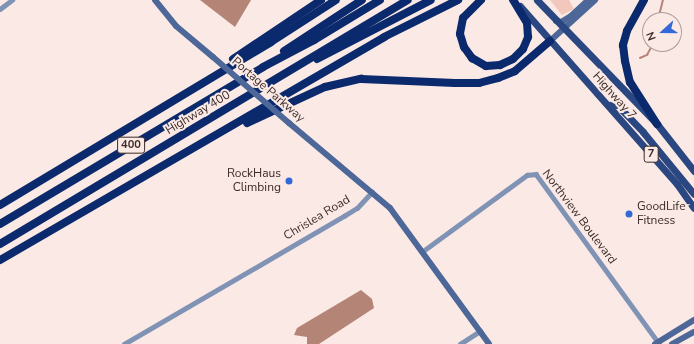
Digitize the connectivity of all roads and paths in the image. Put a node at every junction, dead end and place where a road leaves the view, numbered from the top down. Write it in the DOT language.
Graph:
graph roads {
  1 [pos="12,0"];
  2 [pos="155,0"];
  3 [pos="320,0"];
  4 [pos="336,0"];
  5 [pos="362,0"];
  6 [pos="380,0"];
  7 [pos="407,0"];
  8 [pos="431,0"];
  9 [pos="458,0"];
  10 [pos="481,0"];
  11 [pos="514,0"];
  12 [pos="538,0"];
  13 [pos="588,0"];
  14 [pos="595,0"];
  15 [pos="644,0"];
  16 [pos="0,9"];
  17 [pos="581,10"];
  18 [pos="573,18"];
  19 [pos="556,21"];
  20 [pos="564,30"];
  21 [pos="550,41"];
  22 [pos="263,67"];
  23 [pos="291,71"];
  24 [pos="200,84"];
  25 [pos="606,103"];
  26 [pos="657,124"];
  27 [pos="196,148"];
  28 [pos="694,171"];
  29 [pos="372,192"];
  30 [pos="694,194"];
  31 [pos="0,205"];
  32 [pos="694,208"];
  33 [pos="0,224"];
  34 [pos="0,244"];
  35 [pos="423,251"];
  36 [pos="0,260"];
  37 [pos="694,320"];
  38 [pos="480,331"];
  39 [pos="694,332"];
  40 [pos="658,343"];
  41 [pos="124,344"];
  42 [pos="460,344"];
  43 [pos="489,344"];
  44 [pos="672,344"];
  1 -- 16 [label="street"];
  2 -- 29 [label="street, Portage Parkway, bridge"];
  3 -- 24 [label="highway"];
  4 -- 24 [label="highway"];
  5 -- 22 [label="highway"];
  6 -- 22 [label="highway, Highway 400 / 400"];
  7 -- 23 [label="highway, Highway 400 / 400"];
  8 -- 23 [label="highway"];
  9 -- 27 [label="highway"];
  10 -- 11 [label="highway"];
  11 -- 21 [label="main road, Highway 7 / 7"];
  12 -- 19 [label="main road, Highway 7 / 7"];
  13 -- 17 [label="street"];
  14 -- 17 [label="street"];
  15 -- 26 [label="highway"];
  17 -- 18 [label="street"];
  18 -- 19 [label="street"];
  18 -- 20 [label="street"];
  19 -- 20 [label="main road, Highway 7 / 7"];
  20 -- 21 [label="street"];
  20 -- 26 [label="main road, Highway 7 / 7"];
  21 -- 25 [label="main road, Highway 7 / 7"];
  21 -- 27 [label="highway"];
  22 -- 33 [label="highway, Highway 400 / 400"];
  23 -- 34 [label="highway, Highway 400 / 400"];
  24 -- 31 [label="highway"];
  25 -- 30 [label="main road"];
  25 -- 32 [label="main road, Highway 7 / 7"];
  26 -- 28 [label="main road, Highway 7 / 7"];
  27 -- 36 [label="highway"];
  29 -- 35 [label="street"];
  29 -- 41 [label="street, Chrislea Road"];
  35 -- 38 [label="street"];
  35 -- 40 [label="street, Northview Boulevard"];
  37 -- 40 [label="street"];
  38 -- 42 [label="street"];
  38 -- 43 [label="street"];
  39 -- 44 [label="street"];
}
